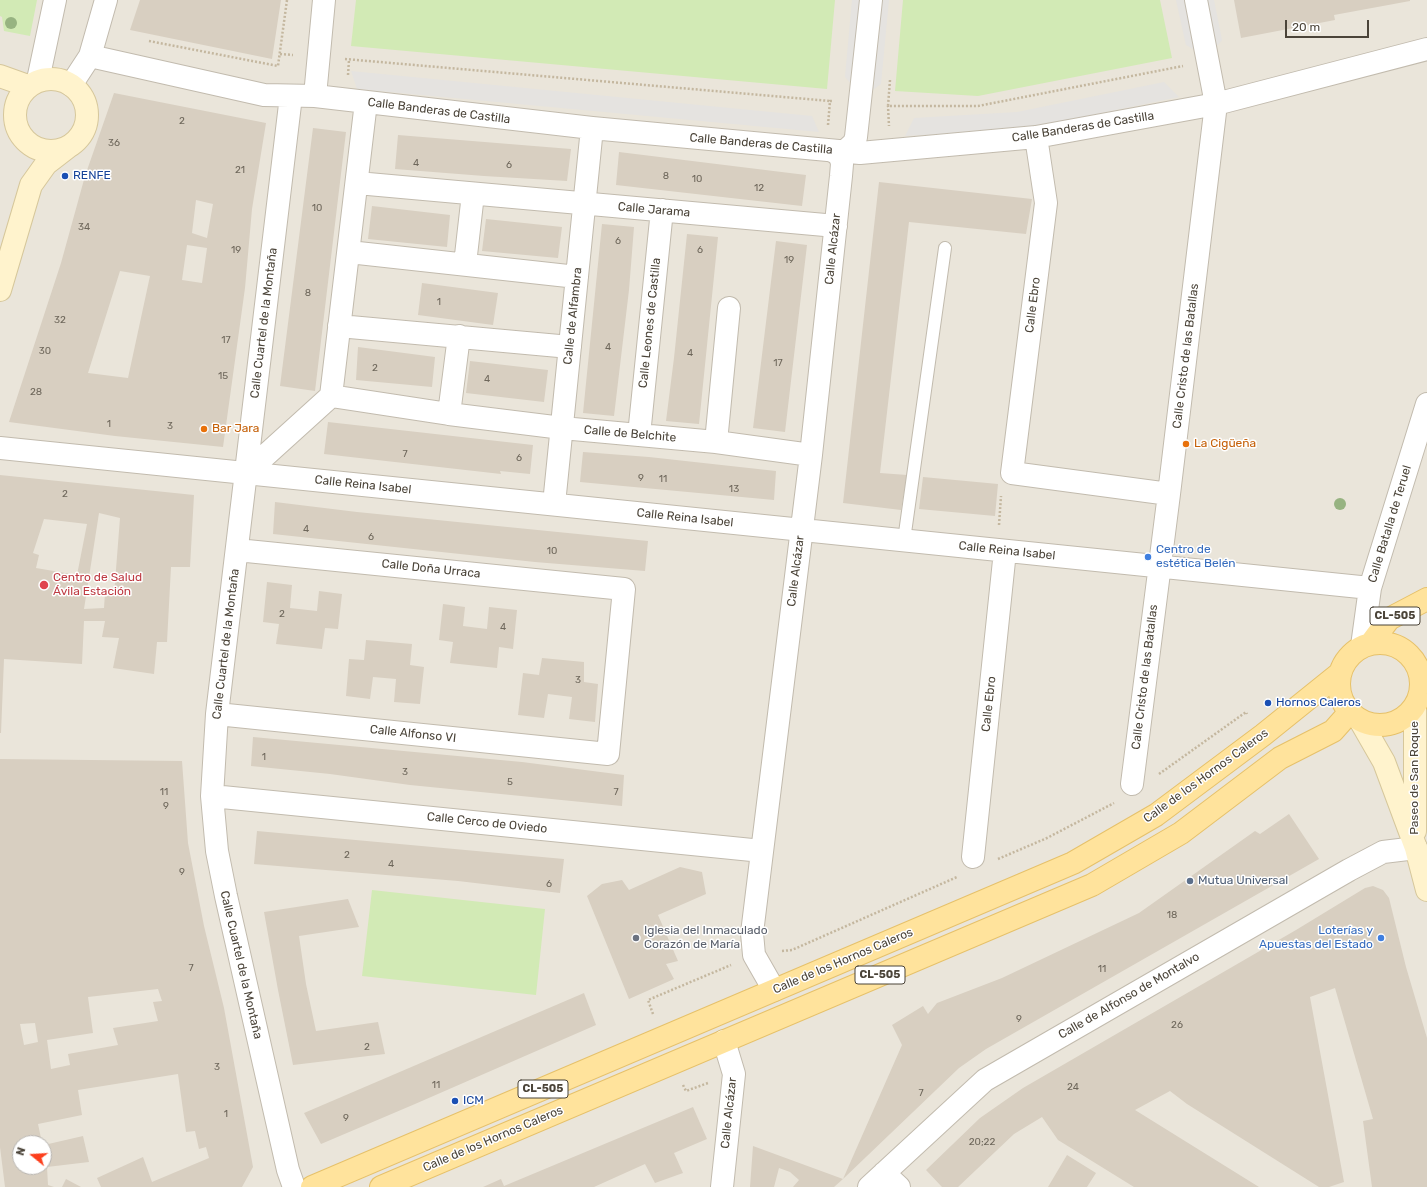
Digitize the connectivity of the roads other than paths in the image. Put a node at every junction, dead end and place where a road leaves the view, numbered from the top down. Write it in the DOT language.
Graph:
graph roads {
  1 [pos="55,0"];
  2 [pos="106,0"];
  3 [pos="324,0"];
  4 [pos="871,0"];
  5 [pos="1196,0"];
  6 [pos="1427,49"];
  7 [pos="90,56"];
  8 [pos="0,76"];
  9 [pos="33,84"];
  10 [pos="71,85"];
  11 [pos="291,96"];
  12 [pos="315,96"];
  13 [pos="366,102"];
  14 [pos="1216,104"];
  15 [pos="7,112"];
  16 [pos="592,128"];
  17 [pos="1036,137"];
  18 [pos="25,141"];
  19 [pos="71,146"];
  20 [pos="838,151"];
  21 [pos="357,184"];
  22 [pos="31,185"];
  23 [pos="473,194"];
  24 [pos="584,204"];
  25 [pos="662,210"];
  26 [pos="836,226"];
  27 [pos="945,248"];
  28 [pos="349,252"];
  29 [pos="465,264"];
  30 [pos="577,276"];
  31 [pos="0,290"];
  32 [pos="729,308"];
  33 [pos="339,326"];
  34 [pos="459,336"];
  35 [pos="570,347"];
  36 [pos="331,396"];
  37 [pos="1427,404"];
  38 [pos="449,414"];
  39 [pos="562,428"];
  40 [pos="639,435"];
  41 [pos="716,442"];
  42 [pos="0,448"];
  43 [pos="811,455"];
  44 [pos="246,473"];
  45 [pos="1169,494"];
  46 [pos="554,504"];
  47 [pos="801,530"];
  48 [pos="904,540"];
  49 [pos="237,550"];
  50 [pos="1001,550"];
  51 [pos="1160,566"];
  52 [pos="1370,588"];
  53 [pos="1427,599"];
  54 [pos="1367,645"];
  55 [pos="1421,655"];
  56 [pos="1340,673"];
  57 [pos="1415,708"];
  58 [pos="217,714"];
  59 [pos="1355,717"];
  60 [pos="608,754"];
  61 [pos="1384,762"];
  62 [pos="1421,775"];
  63 [pos="1132,784"];
  64 [pos="212,796"];
  65 [pos="1421,843"];
  66 [pos="762,851"];
  67 [pos="976,864"];
  68 [pos="1427,890"];
  69 [pos="774,990"];
  70 [pos="724,1041"];
  71 [pos="884,1182"];
  72 [pos="294,1187"];
  73 [pos="312,1187"];
  74 [pos="381,1187"];
  75 [pos="722,1187"];
  1 -- 9 [label="street"];
  2 -- 7 [label="street"];
  3 -- 12 [label="street"];
  4 -- 20 [label="street"];
  5 -- 14 [label="street, Calle Cristo de las Batallas"];
  6 -- 14 [label="street, Calle Banderas de Castilla"];
  7 -- 10 [label="street"];
  7 -- 11 [label="street, Calle Banderas de Castilla"];
  8 -- 9 [label="street"];
  9 -- 10 [label="street"];
  9 -- 15 [label="street"];
  10 -- 19 [label="street"];
  11 -- 12 [label="street, Calle Banderas de Castilla"];
  11 -- 44 [label="street, Calle Cuartel de la Montaña"];
  12 -- 13 [label="street, Calle Banderas de Castilla"];
  13 -- 16 [label="street, Calle Banderas de Castilla"];
  13 -- 21 [label="street"];
  14 -- 17 [label="street, Calle Banderas de Castilla"];
  14 -- 45 [label="street, Calle Cristo de las Batallas"];
  15 -- 18 [label="street"];
  16 -- 20 [label="street, Calle Banderas de Castilla"];
  16 -- 24 [label="street, Calle de Alfambra"];
  17 -- 20 [label="street, Calle Banderas de Castilla"];
  17 -- 45 [label="street, Calle Ebro"];
  18 -- 19 [label="street"];
  18 -- 22 [label="street"];
  19 -- 22 [label="street"];
  20 -- 26 [label="street, Calle Alcázar"];
  21 -- 23 [label="street, Calle Jarama"];
  21 -- 28 [label="street"];
  22 -- 31 [label="street"];
  23 -- 24 [label="street, Calle Jarama"];
  23 -- 29 [label="street"];
  24 -- 25 [label="street, Calle Jarama"];
  24 -- 30 [label="street, Calle de Alfambra"];
  25 -- 26 [label="street, Calle Jarama"];
  25 -- 40 [label="street, Calle Leones de Castilla"];
  26 -- 43 [label="street, Calle Alcázar"];
  27 -- 48 [label="lane"];
  28 -- 29 [label="street"];
  28 -- 33 [label="street"];
  29 -- 30 [label="street"];
  30 -- 35 [label="street, Calle de Alfambra"];
  32 -- 41 [label="street"];
  33 -- 34 [label="street"];
  33 -- 36 [label="street"];
  34 -- 35 [label="street"];
  34 -- 38 [label="street"];
  35 -- 39 [label="street, Calle de Alfambra"];
  36 -- 38 [label="street, Calle de Belchite"];
  36 -- 44 [label="street"];
  37 -- 52 [label="street, Calle Batalla de Teruel"];
  38 -- 39 [label="street, Calle de Belchite"];
  39 -- 40 [label="street, Calle de Belchite"];
  39 -- 46 [label="street, Calle de Alfambra"];
  40 -- 41 [label="street, Calle de Belchite"];
  41 -- 43 [label="street, Calle de Belchite"];
  42 -- 44 [label="street, Calle Reina Isabel"];
  43 -- 47 [label="street, Calle Alcázar"];
  44 -- 46 [label="street, Calle Reina Isabel"];
  44 -- 49 [label="street, Calle Cuartel de la Montaña"];
  45 -- 51 [label="street, Calle Cristo de las Batallas"];
  46 -- 47 [label="street, Calle Reina Isabel"];
  47 -- 48 [label="street, Calle Reina Isabel"];
  47 -- 66 [label="street, Calle Alcázar"];
  48 -- 50 [label="street, Calle Reina Isabel"];
  49 -- 58 [label="street, Calle Cuartel de la Montaña"];
  49 -- 60 [label="street, Calle Doña Urraca"];
  50 -- 51 [label="street, Calle Reina Isabel"];
  50 -- 67 [label="street, Calle Ebro"];
  51 -- 52 [label="street, Calle Reina Isabel"];
  51 -- 63 [label="street, Calle Cristo de las Batallas"];
  52 -- 54 [label="street, Calle Batalla de Teruel"];
  53 -- 54 [label="main road, CL-505"];
  54 -- 55 [label="main road"];
  54 -- 56 [label="main road, CL-505"];
  55 -- 57 [label="main road"];
  56 -- 59 [label="main road, CL-505"];
  56 -- 69 [label="main road, Calle de los Hornos Caleros / CL-505"];
  57 -- 59 [label="main road"];
  57 -- 62 [label="street, Paseo de San Roque"];
  58 -- 60 [label="street, Calle Alfonso VI"];
  58 -- 64 [label="street, Calle Cuartel de la Montaña"];
  59 -- 61 [label="street, Paseo de San Roque"];
  59 -- 70 [label="main road, Calle de los Hornos Caleros / CL-505"];
  61 -- 62 [label="street"];
  61 -- 65 [label="street, Paseo de San Roque"];
  62 -- 65 [label="street, Paseo de San Roque"];
  64 -- 66 [label="street, Calle Cerco de Oviedo"];
  64 -- 72 [label="street, Calle Cuartel de la Montaña"];
  65 -- 68 [label="street, Paseo de San Roque"];
  65 -- 71 [label="street, Calle de Alfonso de Montalvo"];
  66 -- 69 [label="street, Calle Alcázar"];
  69 -- 73 [label="main road, Calle de los Hornos Caleros / CL-505"];
  70 -- 74 [label="main road, Calle de los Hornos Caleros / CL-505"];
  70 -- 75 [label="street, Calle Alcázar"];
}
